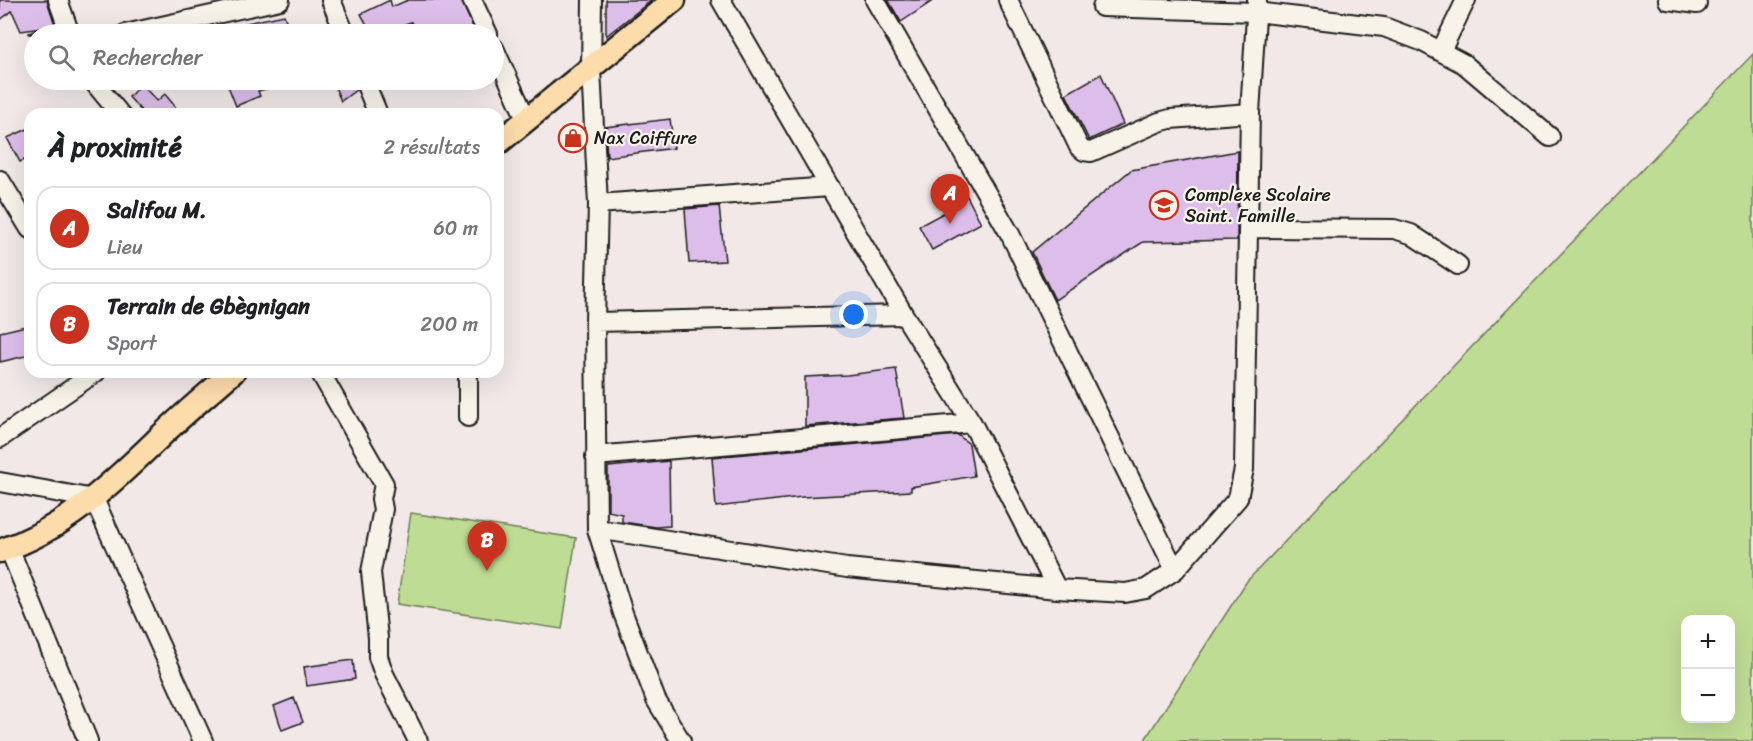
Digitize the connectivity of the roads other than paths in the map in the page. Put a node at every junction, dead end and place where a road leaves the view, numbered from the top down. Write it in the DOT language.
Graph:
graph roads {
  1 [pos="58,0"];
  2 [pos="280,0"];
  3 [pos="331,0"];
  4 [pos="472,0"];
  5 [pos="592,0"];
  6 [pos="674,0"];
  7 [pos="721,0"];
  8 [pos="875,0"];
  9 [pos="1008,0"];
  10 [pos="1466,0"];
  11 [pos="1668,0"];
  12 [pos="1697,4"];
  13 [pos="1256,6"];
  14 [pos="1102,7"];
  15 [pos="66,24"];
  16 [pos="171,24"];
  17 [pos="341,24"];
  18 [pos="483,24"];
  19 [pos="1441,51"];
  20 [pos="591,69"];
  21 [pos="504,71"];
  22 [pos="100,90"];
  23 [pos="368,90"];
  24 [pos="115,108"];
  25 [pos="376,108"];
  26 [pos="1250,113"];
  27 [pos="526,121"];
  28 [pos="1550,137"];
  29 [pos="504,138"];
  30 [pos="0,180"];
  31 [pos="830,188"];
  32 [pos="598,204"];
  33 [pos="24,219"];
  34 [pos="1250,228"];
  35 [pos="1458,265"];
  36 [pos="904,315"];
  37 [pos="595,322"];
  38 [pos="87,378"];
  39 [pos="226,378"];
  40 [pos="323,378"];
  41 [pos="468,378"];
  42 [pos="468,417"];
  43 [pos="972,423"];
  44 [pos="0,438"];
  45 [pos="595,456"];
  46 [pos="0,482"];
  47 [pos="94,499"];
  48 [pos="597,529"];
  49 [pos="5,550"];
  50 [pos="1175,570"];
  51 [pos="1057,589"];
  52 [pos="88,741"];
  53 [pos="203,741"];
  54 [pos="418,741"];
  55 [pos="681,741"];
  1 -- 15 [label="street"];
  2 -- 16 [label="street"];
  3 -- 17 [label="street"];
  4 -- 18 [label="street"];
  5 -- 20 [label="street"];
  6 -- 20 [label="main road"];
  7 -- 31 [label="street"];
  8 -- 50 [label="street"];
  9 -- 26 [label="street"];
  10 -- 19 [label="street"];
  11 -- 12 [label="street"];
  13 -- 14 [label="street"];
  13 -- 19 [label="street"];
  13 -- 26 [label="street"];
  19 -- 28 [label="street"];
  20 -- 27 [label="main road"];
  20 -- 32 [label="street"];
  21 -- 27 [label="street"];
  22 -- 24 [label="street"];
  23 -- 25 [label="street"];
  26 -- 34 [label="street"];
  27 -- 29 [label="main road"];
  30 -- 33 [label="street"];
  31 -- 32 [label="street"];
  31 -- 36 [label="street"];
  32 -- 37 [label="street"];
  34 -- 35 [label="street"];
  34 -- 50 [label="street"];
  36 -- 37 [label="street"];
  36 -- 43 [label="street"];
  37 -- 45 [label="street"];
  38 -- 44 [label="street"];
  39 -- 47 [label="main road"];
  40 -- 54 [label="street"];
  41 -- 42 [label="street"];
  43 -- 45 [label="street"];
  43 -- 51 [label="street"];
  45 -- 48 [label="street"];
  46 -- 47 [label="street"];
  47 -- 49 [label="main road"];
  47 -- 53 [label="street"];
  48 -- 51 [label="street"];
  48 -- 55 [label="street"];
  49 -- 52 [label="street"];
  50 -- 51 [label="street"];
}
